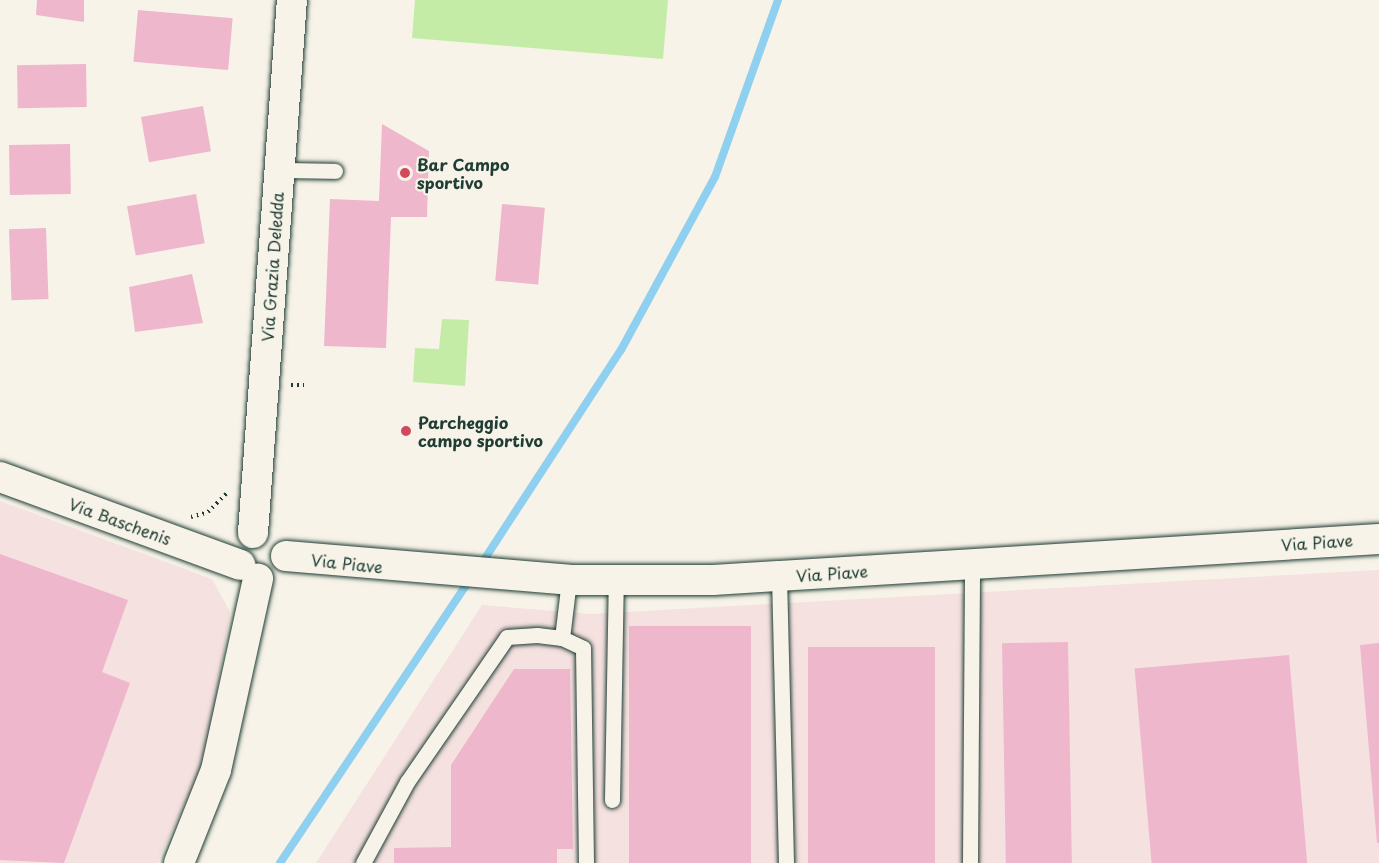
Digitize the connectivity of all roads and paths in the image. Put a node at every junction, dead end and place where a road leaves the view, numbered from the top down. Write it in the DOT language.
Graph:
graph roads {
  1 [pos="292,0"];
  2 [pos="279,170"];
  3 [pos="335,171"];
  4 [pos="0,477"];
  5 [pos="254,533"];
  6 [pos="1379,539"];
  7 [pos="286,556"];
  8 [pos="972,564"];
  9 [pos="249,572"];
  10 [pos="779,576"];
  11 [pos="569,580"];
  12 [pos="616,580"];
  13 [pos="562,638"];
  14 [pos="612,800"];
  15 [pos="179,863"];
  16 [pos="363,863"];
  17 [pos="586,863"];
  18 [pos="786,863"];
  19 [pos="970,863"];
  1 -- 2 [label="street, Via Grazia Deledda"];
  2 -- 3 [label="lane"];
  2 -- 5 [label="street, Via Grazia Deledda"];
  4 -- 9 [label="street, Via Baschenis"];
  5 -- 7 [label="street"];
  5 -- 9 [label="street"];
  6 -- 8 [label="street, Via Piave"];
  7 -- 9 [label="street"];
  7 -- 11 [label="street, Via Piave"];
  8 -- 10 [label="street, Via Piave"];
  8 -- 19 [label="lane"];
  9 -- 15 [label="street"];
  10 -- 12 [label="street, Via Piave"];
  10 -- 18 [label="lane"];
  11 -- 12 [label="street, Via Piave"];
  11 -- 13 [label="lane"];
  12 -- 14 [label="lane"];
  13 -- 16 [label="lane"];
  13 -- 17 [label="lane"];
}
